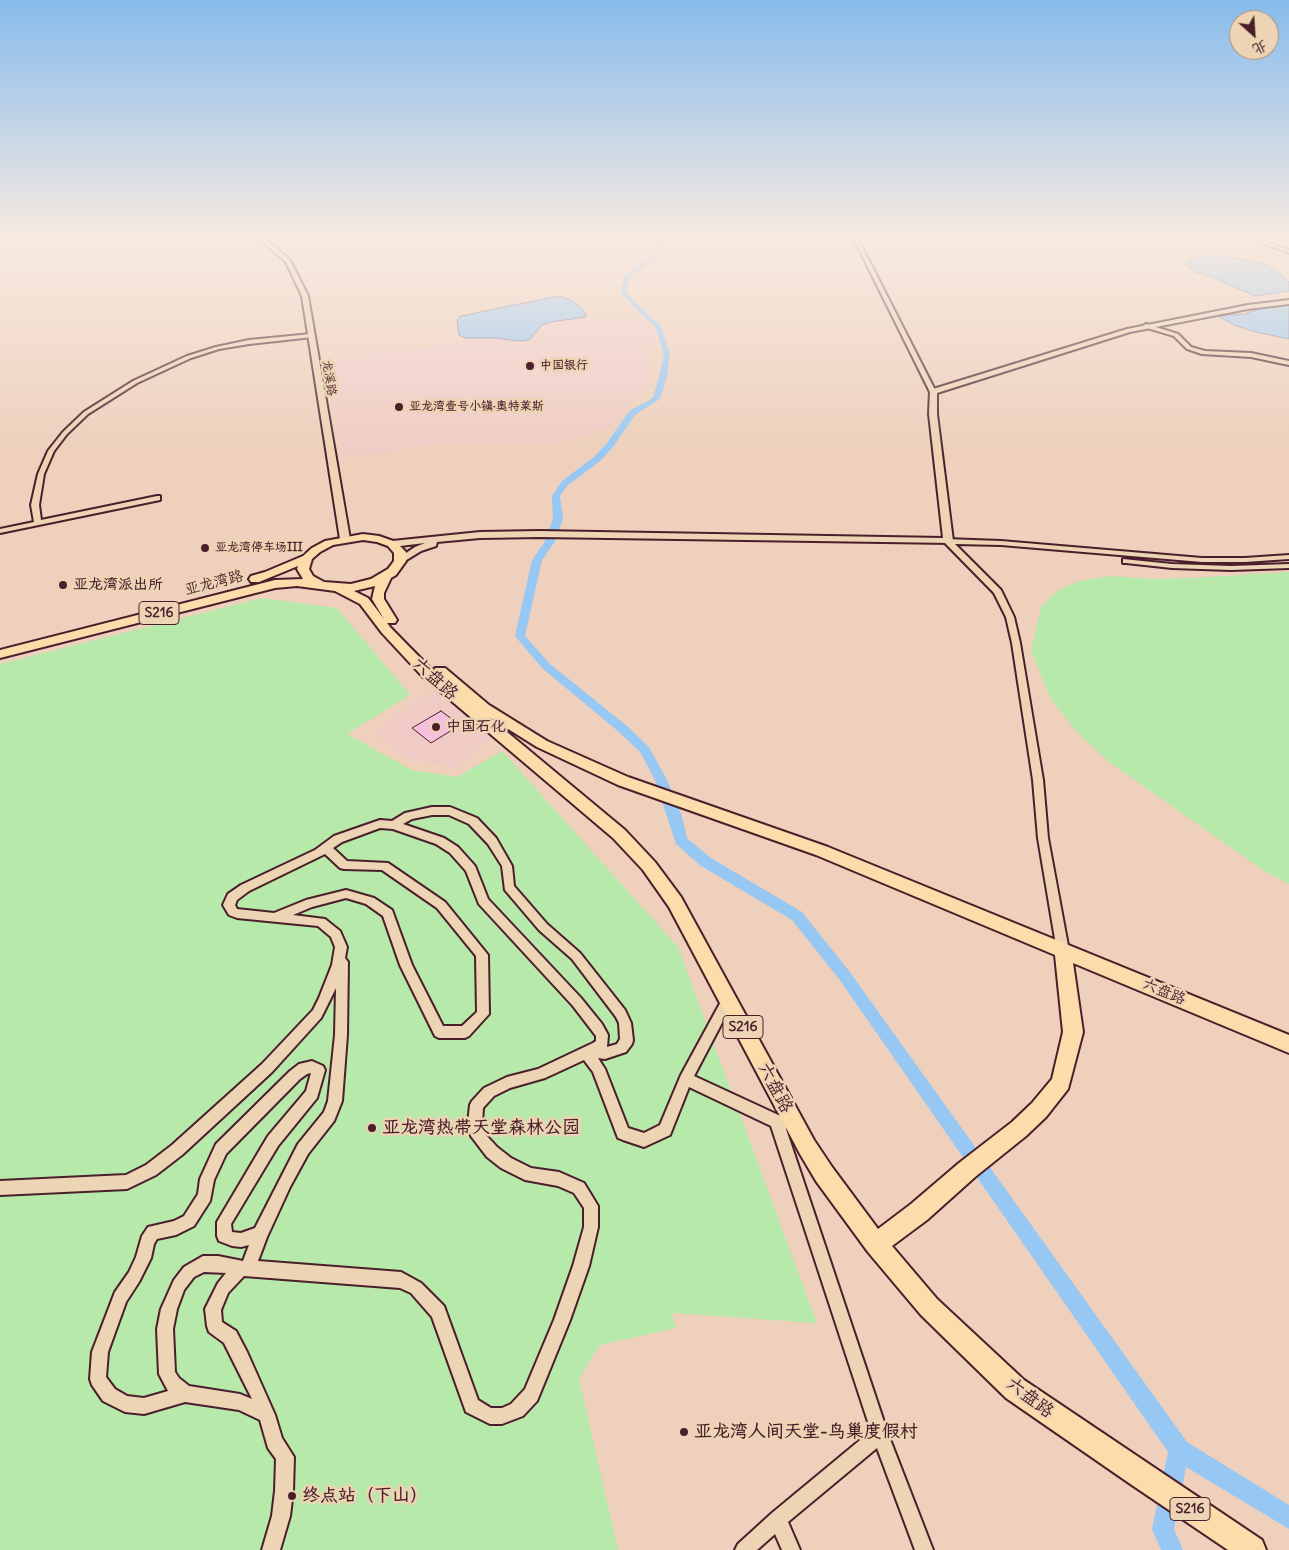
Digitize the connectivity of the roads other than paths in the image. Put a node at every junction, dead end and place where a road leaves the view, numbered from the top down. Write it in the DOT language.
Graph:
graph roads {
  1 [pos="307,311"];
  2 [pos="892,311"];
  3 [pos="1225,311"];
  4 [pos="1146,326"];
  5 [pos="311,336"];
  6 [pos="1289,363"];
  7 [pos="933,392"];
  8 [pos="157,498"];
  9 [pos="38,523"];
  10 [pos="0,531"];
  11 [pos="480,535"];
  12 [pos="345,539"];
  13 [pos="948,541"];
  14 [pos="392,544"];
  15 [pos="1034,546"];
  16 [pos="1289,557"];
  17 [pos="307,558"];
  18 [pos="400,561"];
  19 [pos="1289,566"];
  20 [pos="386,577"];
  21 [pos="320,585"];
  22 [pos="339,588"];
  23 [pos="0,643"];
  24 [pos="0,654"];
  25 [pos="394,825"];
  26 [pos="326,848"];
  27 [pos="275,918"];
  28 [pos="341,947"];
  29 [pos="1063,950"];
  30 [pos="728,1000"];
  31 [pos="1289,1044"];
  32 [pos="588,1053"];
  33 [pos="686,1079"];
  34 [pos="776,1121"];
  35 [pos="799,1132"];
  36 [pos="0,1188"];
  37 [pos="260,1234"];
  38 [pos="876,1244"];
  39 [pos="244,1269"];
  40 [pos="185,1394"];
  41 [pos="267,1415"];
  42 [pos="880,1434"];
  43 [pos="778,1519"];
  44 [pos="1247,1547"];
  45 [pos="271,1550"];
  46 [pos="744,1550"];
  47 [pos="792,1550"];
  48 [pos="924,1550"];
  1 -- 5 [label="street, 龙溪路"];
  2 -- 7 [label="street"];
  3 -- 4 [label="street"];
  4 -- 6 [label="street"];
  4 -- 7 [label="street"];
  5 -- 9 [label="street"];
  5 -- 12 [label="street, 龙溪路"];
  7 -- 13 [label="street"];
  8 -- 9 [label="street"];
  9 -- 10 [label="street"];
  11 -- 13 [label="street"];
  11 -- 14 [label="street"];
  11 -- 18 [label="street"];
  12 -- 14 [label="main road, S216"];
  12 -- 17 [label="main road, S216"];
  13 -- 15 [label="street"];
  13 -- 29 [label="street"];
  14 -- 18 [label="main road"];
  15 -- 16 [label="street"];
  15 -- 19 [label="street"];
  17 -- 21 [label="main road"];
  17 -- 23 [label="main road, 亚龙湾路 / S216"];
  18 -- 20 [label="main road, S216"];
  20 -- 22 [label="main road, S216"];
  20 -- 29 [label="main road, 六盘路 / S216"];
  21 -- 22 [label="main road, S216"];
  21 -- 24 [label="main road, 亚龙湾路 / S216"];
  22 -- 30 [label="main road, 六盘路 / S216"];
  25 -- 26 [label="street"];
  25 -- 32 [label="street"];
  25 -- 32 [label="street"];
  26 -- 27 [label="street"];
  26 -- 27 [label="street"];
  27 -- 28 [label="street"];
  28 -- 36 [label="street"];
  28 -- 37 [label="street"];
  29 -- 31 [label="main road, 六盘路 / S216"];
  29 -- 38 [label="main road"];
  30 -- 33 [label="street"];
  30 -- 35 [label="main road, 六盘路 / S216"];
  32 -- 33 [label="street"];
  32 -- 39 [label="street"];
  33 -- 34 [label="street"];
  34 -- 35 [label="street"];
  34 -- 42 [label="street"];
  35 -- 38 [label="main road, 六盘路 / S216"];
  37 -- 39 [label="street"];
  37 -- 40 [label="street"];
  38 -- 44 [label="main road, 六盘路 / S216"];
  39 -- 40 [label="street"];
  39 -- 41 [label="street"];
  40 -- 41 [label="street"];
  41 -- 45 [label="street"];
  42 -- 43 [label="street"];
  42 -- 48 [label="street"];
  43 -- 46 [label="street"];
  43 -- 47 [label="street"];
}
